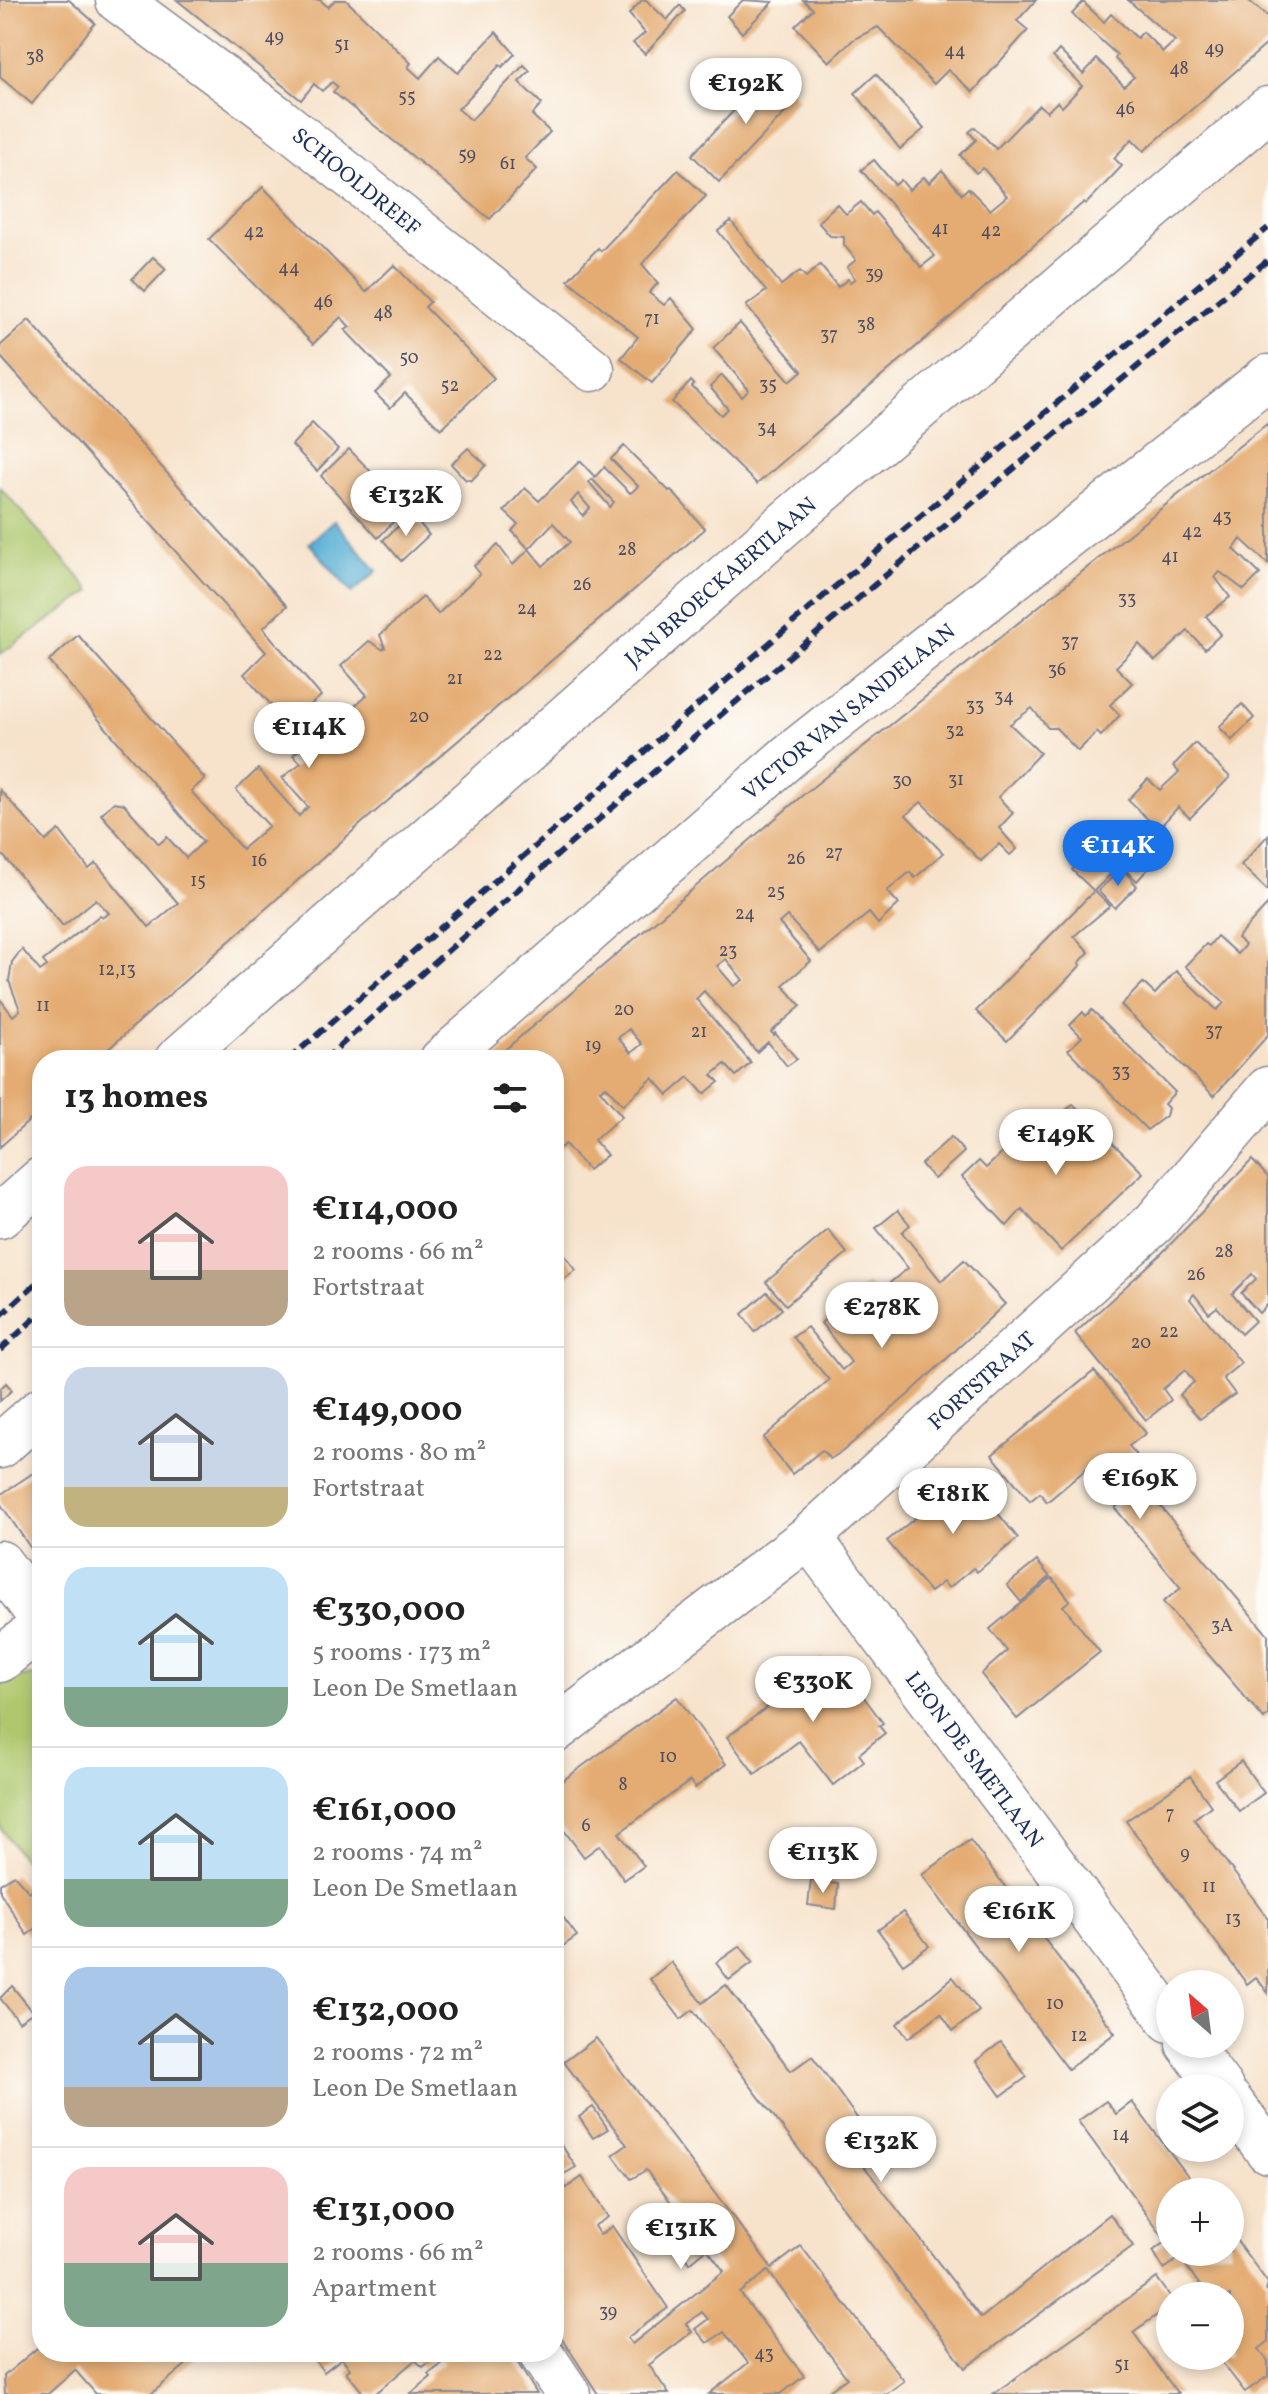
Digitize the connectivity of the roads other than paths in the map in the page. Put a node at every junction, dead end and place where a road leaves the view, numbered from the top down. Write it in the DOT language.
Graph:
graph roads {
  1 [pos="118,0"];
  2 [pos="1268,109"];
  3 [pos="592,369"];
  4 [pos="1268,377"];
  5 [pos="188,1050"];
  6 [pos="453,1050"];
  7 [pos="1268,1089"];
  8 [pos="32,1188"];
  9 [pos="0,1216"];
  10 [pos="32,1418"];
  11 [pos="0,1446"];
  12 [pos="809,1537"];
  13 [pos="0,1563"];
  14 [pos="32,1606"];
  15 [pos="32,1634"];
  16 [pos="0,1660"];
  17 [pos="564,1723"];
  18 [pos="1156,2001"];
  19 [pos="547,2362"];
  20 [pos="568,2394"];
  1 -- 3 [label="street, SCHOOLDREEF"];
  2 -- 5 [label="street, JAN BROECKAERTLAAN"];
  4 -- 6 [label="street, VICTOR VAN SANDELAAN"];
  7 -- 12 [label="street, FORTSTRAAT"];
  8 -- 9 [label="street"];
  10 -- 11 [label="street"];
  12 -- 17 [label="street, FORTSTRAAT"];
  12 -- 18 [label="street, LEON DE SMETLAAN"];
  13 -- 14 [label="street"];
  15 -- 16 [label="street"];
  19 -- 20 [label="street"];
}
